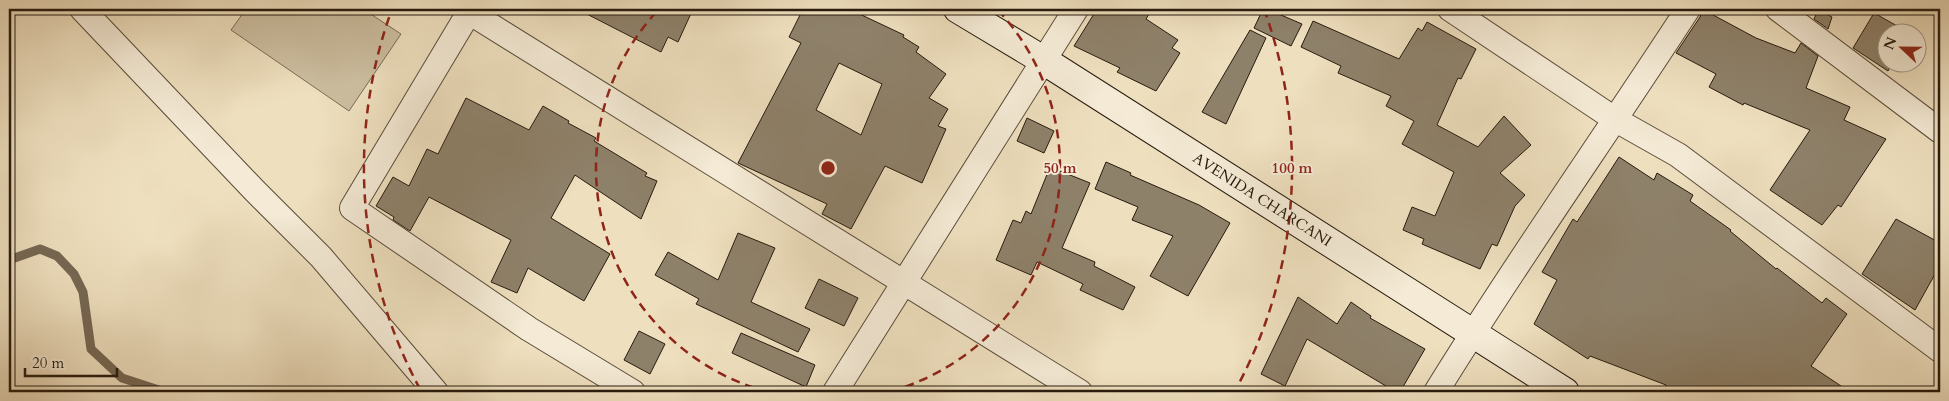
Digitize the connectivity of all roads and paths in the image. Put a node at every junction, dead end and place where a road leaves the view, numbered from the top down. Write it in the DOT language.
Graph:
graph roads {
  1 [pos="82,9"];
  2 [pos="958,9"];
  3 [pos="1076,9"];
  4 [pos="1450,9"];
  5 [pos="1688,9"];
  6 [pos="1778,9"];
  7 [pos="468,10"];
  8 [pos="1043,60"];
  9 [pos="1616,120"];
  10 [pos="1940,131"];
  11 [pos="905,283"];
  12 [pos="1472,333"];
  13 [pos="1940,350"];
  14 [pos="436,392"];
  15 [pos="632,392"];
  16 [pos="835,392"];
  17 [pos="1080,392"];
  18 [pos="1436,392"];
  19 [pos="1565,392"];
  1 -- 14 [label="street"];
  2 -- 8 [label="main road, AVENIDA CHARCANI"];
  3 -- 8 [label="street"];
  4 -- 9 [label="street"];
  5 -- 9 [label="street"];
  6 -- 10 [label="street"];
  7 -- 11 [label="street"];
  7 -- 15 [label="street"];
  8 -- 11 [label="street"];
  8 -- 12 [label="main road, AVENIDA CHARCANI"];
  9 -- 12 [label="street"];
  9 -- 13 [label="street"];
  11 -- 16 [label="street"];
  11 -- 17 [label="street"];
  12 -- 18 [label="street"];
  12 -- 19 [label="main road, AVENIDA CHARCANI"];
}
